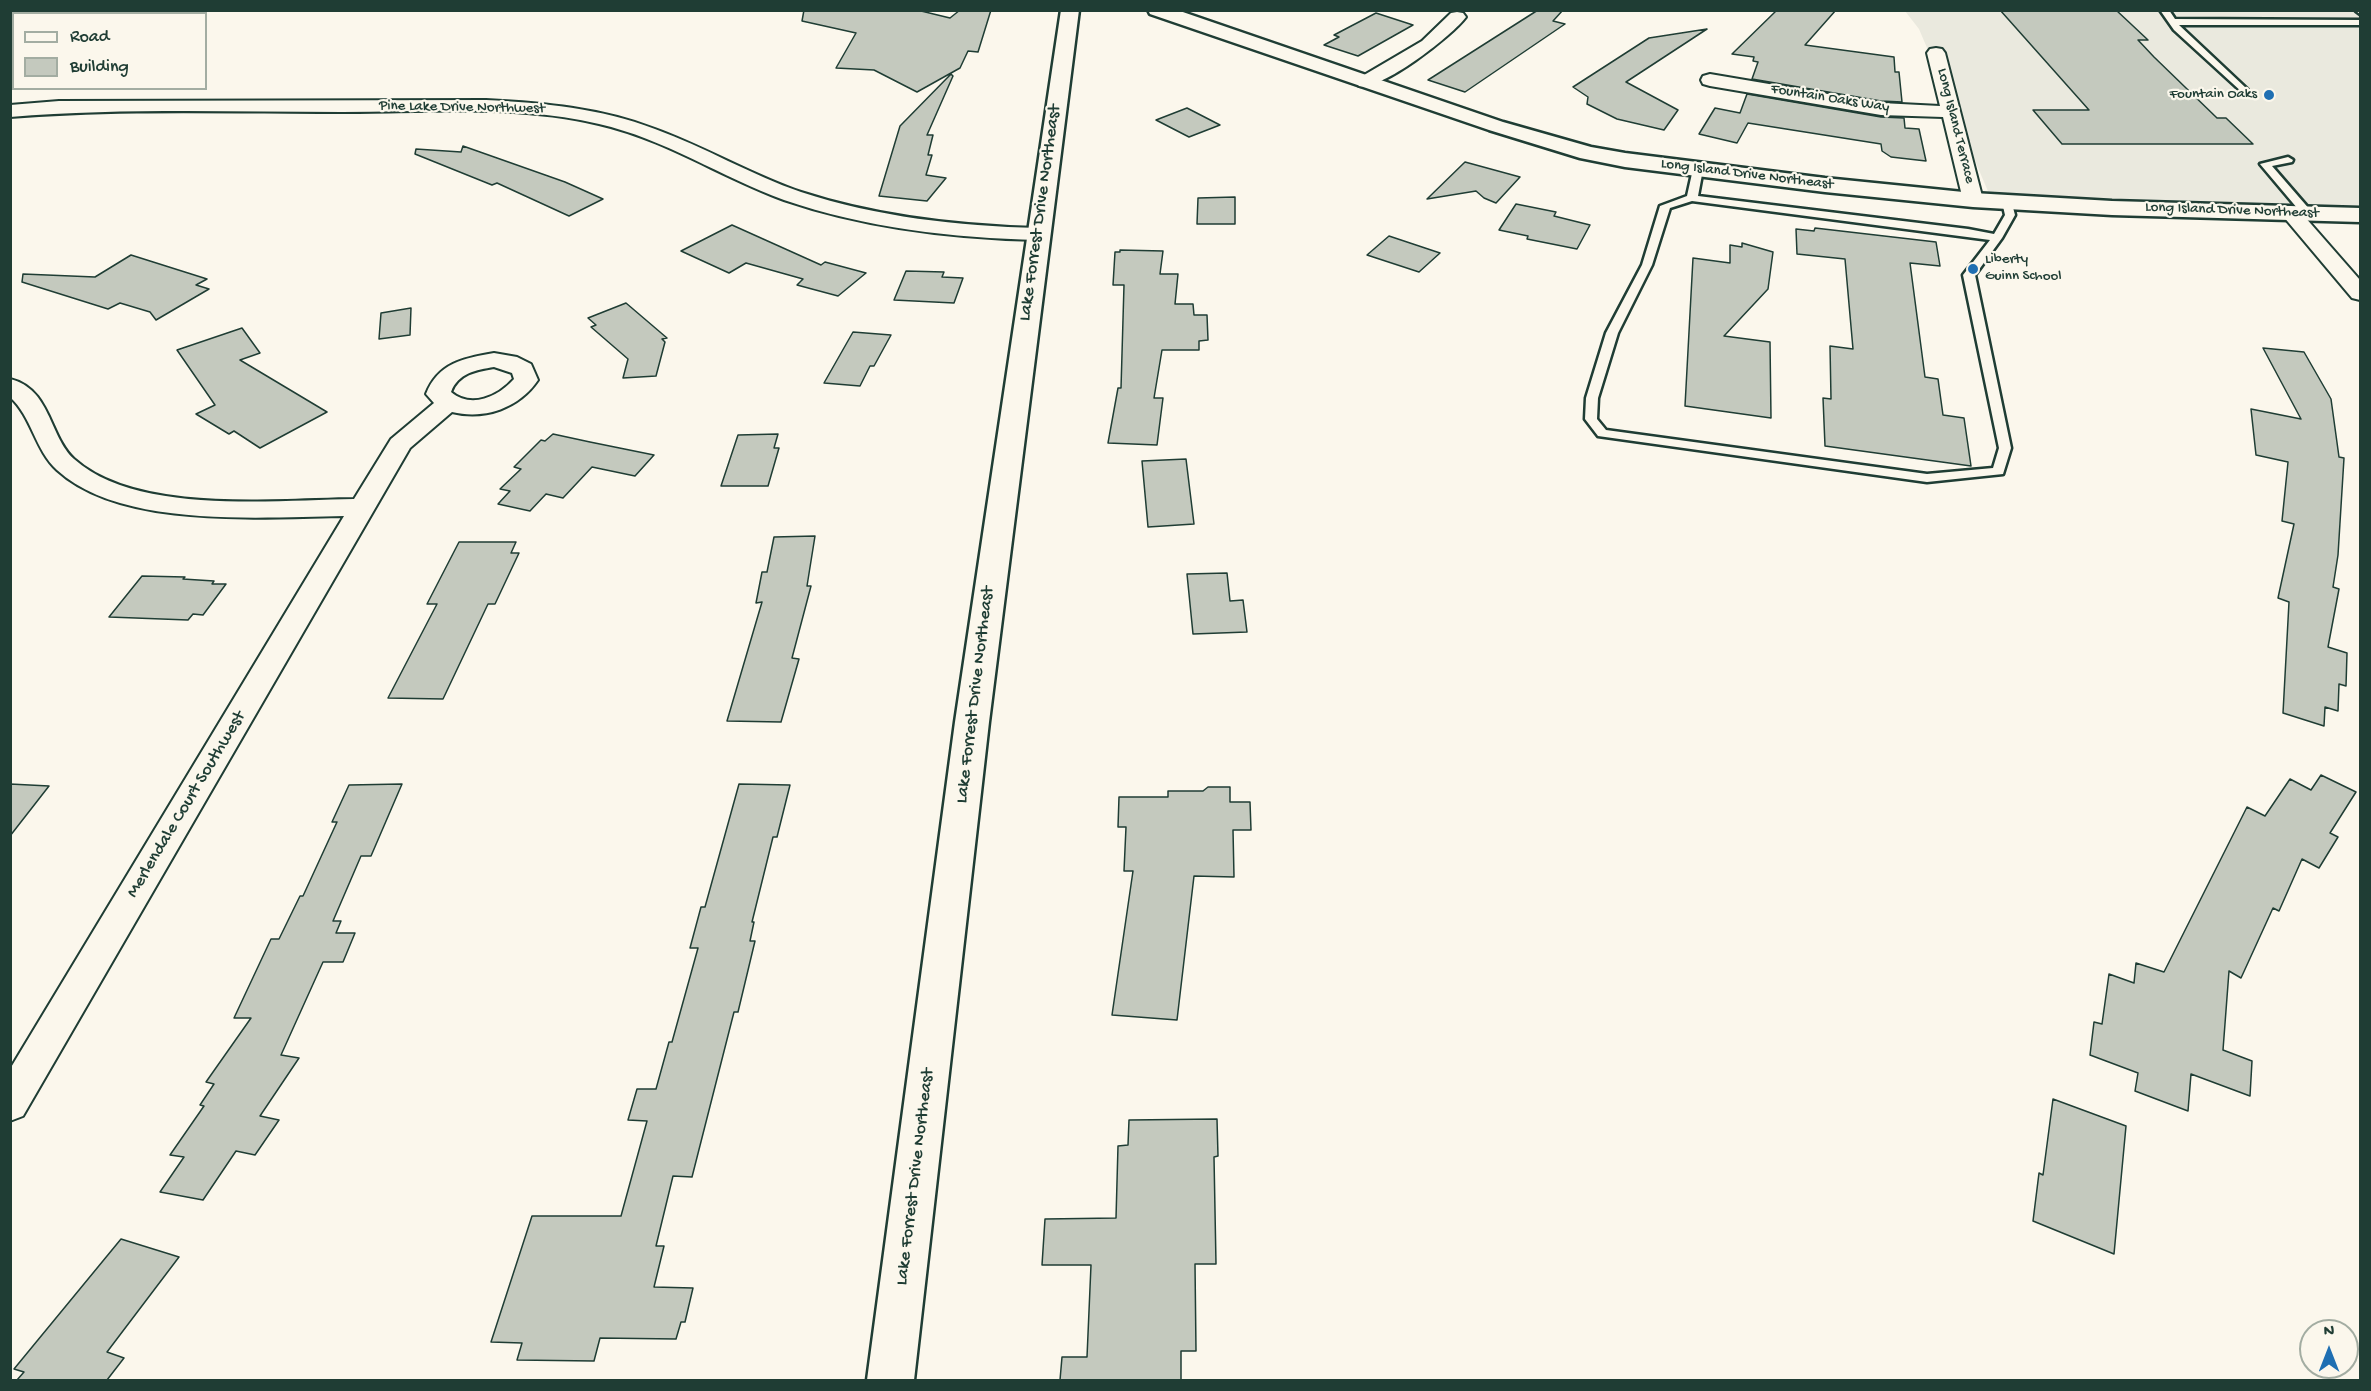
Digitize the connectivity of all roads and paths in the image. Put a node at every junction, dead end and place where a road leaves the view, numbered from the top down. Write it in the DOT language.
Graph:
graph roads {
  1 [pos="1070,10"];
  2 [pos="1157,10"];
  3 [pos="2164,10"];
  4 [pos="1456,13"];
  5 [pos="2173,22"];
  6 [pos="2361,23"];
  7 [pos="1936,53"];
  8 [pos="1710,80"];
  9 [pos="1366,82"];
  10 [pos="2242,90"];
  11 [pos="10,111"];
  12 [pos="1951,112"];
  13 [pos="2288,160"];
  14 [pos="1698,169"];
  15 [pos="1692,198"];
  16 [pos="1973,200"];
  17 [pos="2007,202"];
  18 [pos="2298,213"];
  19 [pos="2361,215"];
  20 [pos="1038,234"];
  21 [pos="1998,238"];
  22 [pos="2361,293"];
  23 [pos="10,386"];
  24 [pos="447,404"];
  25 [pos="364,507"];
  26 [pos="10,1104"];
  27 [pos="890,1380"];
  1 -- 20 [label="street, Lake Forrest Drive Northeast"];
  2 -- 9 [label="street, Long Island Drive Northeast"];
  3 -- 5 [label="lane"];
  4 -- 9 [label="street"];
  5 -- 6 [label="lane"];
  5 -- 10 [label="lane"];
  7 -- 12 [label="street, Long Island Terrace"];
  8 -- 12 [label="street, Fountain Oaks Way"];
  9 -- 14 [label="street, Long Island Drive Northeast"];
  11 -- 20 [label="street, Pine Lake Drive Northwest"];
  12 -- 16 [label="street, Long Island Terrace"];
  13 -- 18 [label="lane"];
  14 -- 15 [label="lane"];
  14 -- 16 [label="street, Long Island Drive Northeast"];
  15 -- 21 [label="lane"];
  15 -- 21 [label="lane"];
  16 -- 17 [label="street, Long Island Drive Northeast"];
  17 -- 18 [label="street, Long Island Drive Northeast"];
  17 -- 21 [label="lane"];
  18 -- 19 [label="street, Long Island Drive Northeast"];
  18 -- 22 [label="street"];
  20 -- 27 [label="street, Lake Forrest Drive Northeast"];
  23 -- 25 [label="street"];
  24 -- 25 [label="street, Merlendale Court Southwest"];
  25 -- 26 [label="street, Merlendale Court Southwest"];
}
